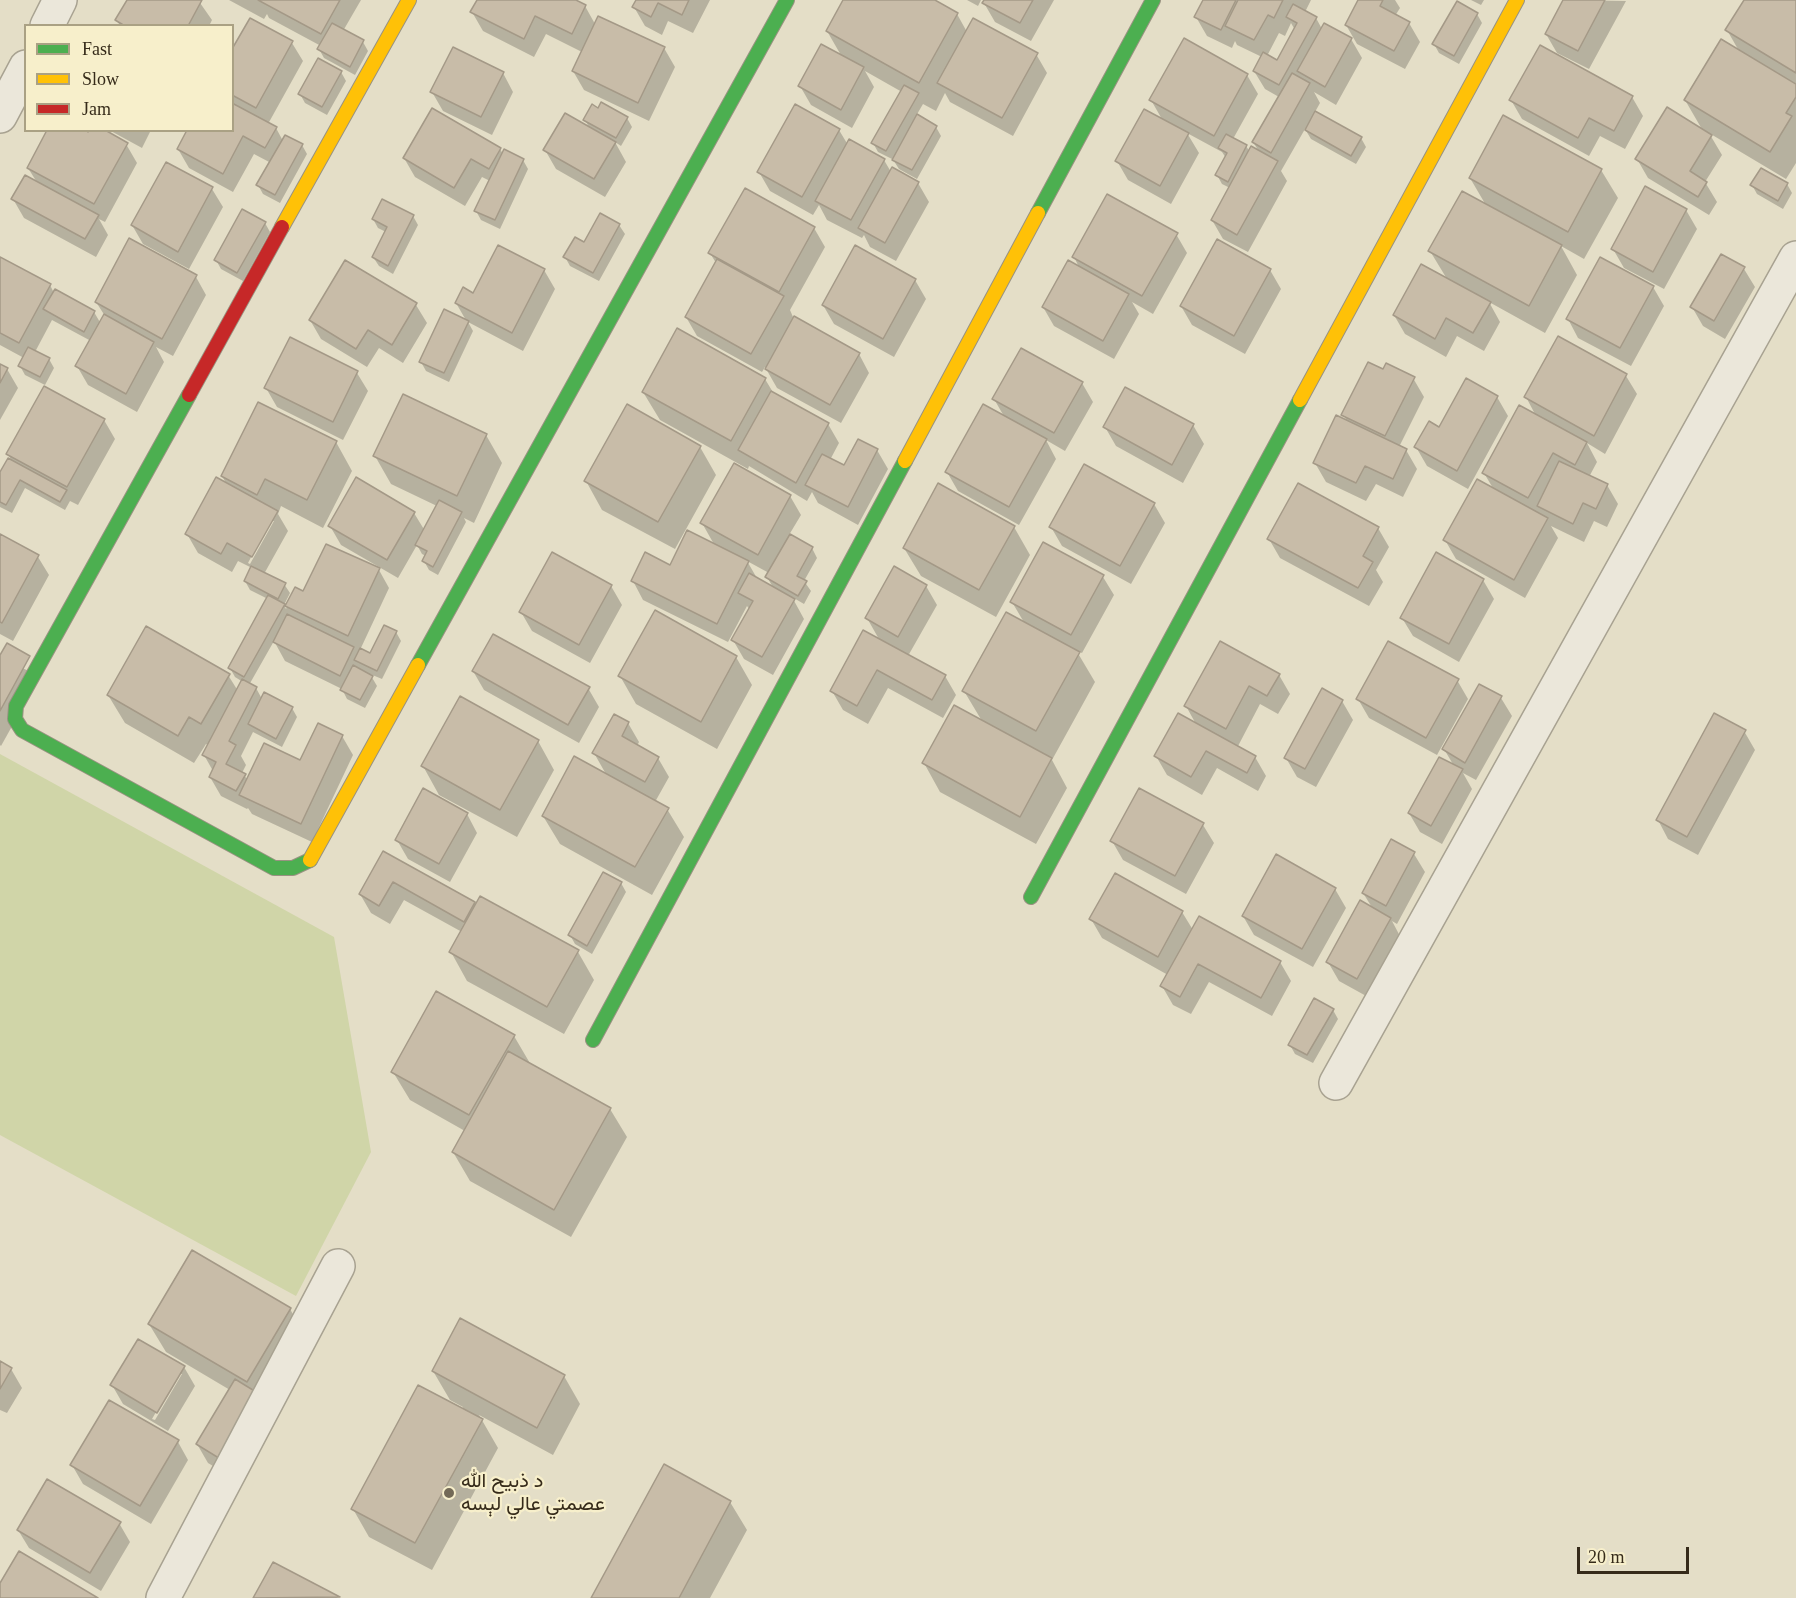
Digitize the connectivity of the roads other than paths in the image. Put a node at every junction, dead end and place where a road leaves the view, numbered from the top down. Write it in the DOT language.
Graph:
graph roads {
  1 [pos="60,0"];
  2 [pos="409,0"];
  3 [pos="787,0"];
  4 [pos="1153,0"];
  5 [pos="1517,0"];
  6 [pos="48,24"];
  7 [pos="24,71"];
  8 [pos="0,116"];
  9 [pos="1796,258"];
  10 [pos="1031,897"];
  11 [pos="593,1040"];
  12 [pos="1336,1083"];
  13 [pos="338,1266"];
  14 [pos="163,1598"];
  1 -- 6 [label="street"];
  2 -- 3 [label="street"];
  4 -- 11 [label="street"];
  5 -- 10 [label="street"];
  7 -- 8 [label="street"];
  9 -- 12 [label="street"];
  13 -- 14 [label="street"];
}
